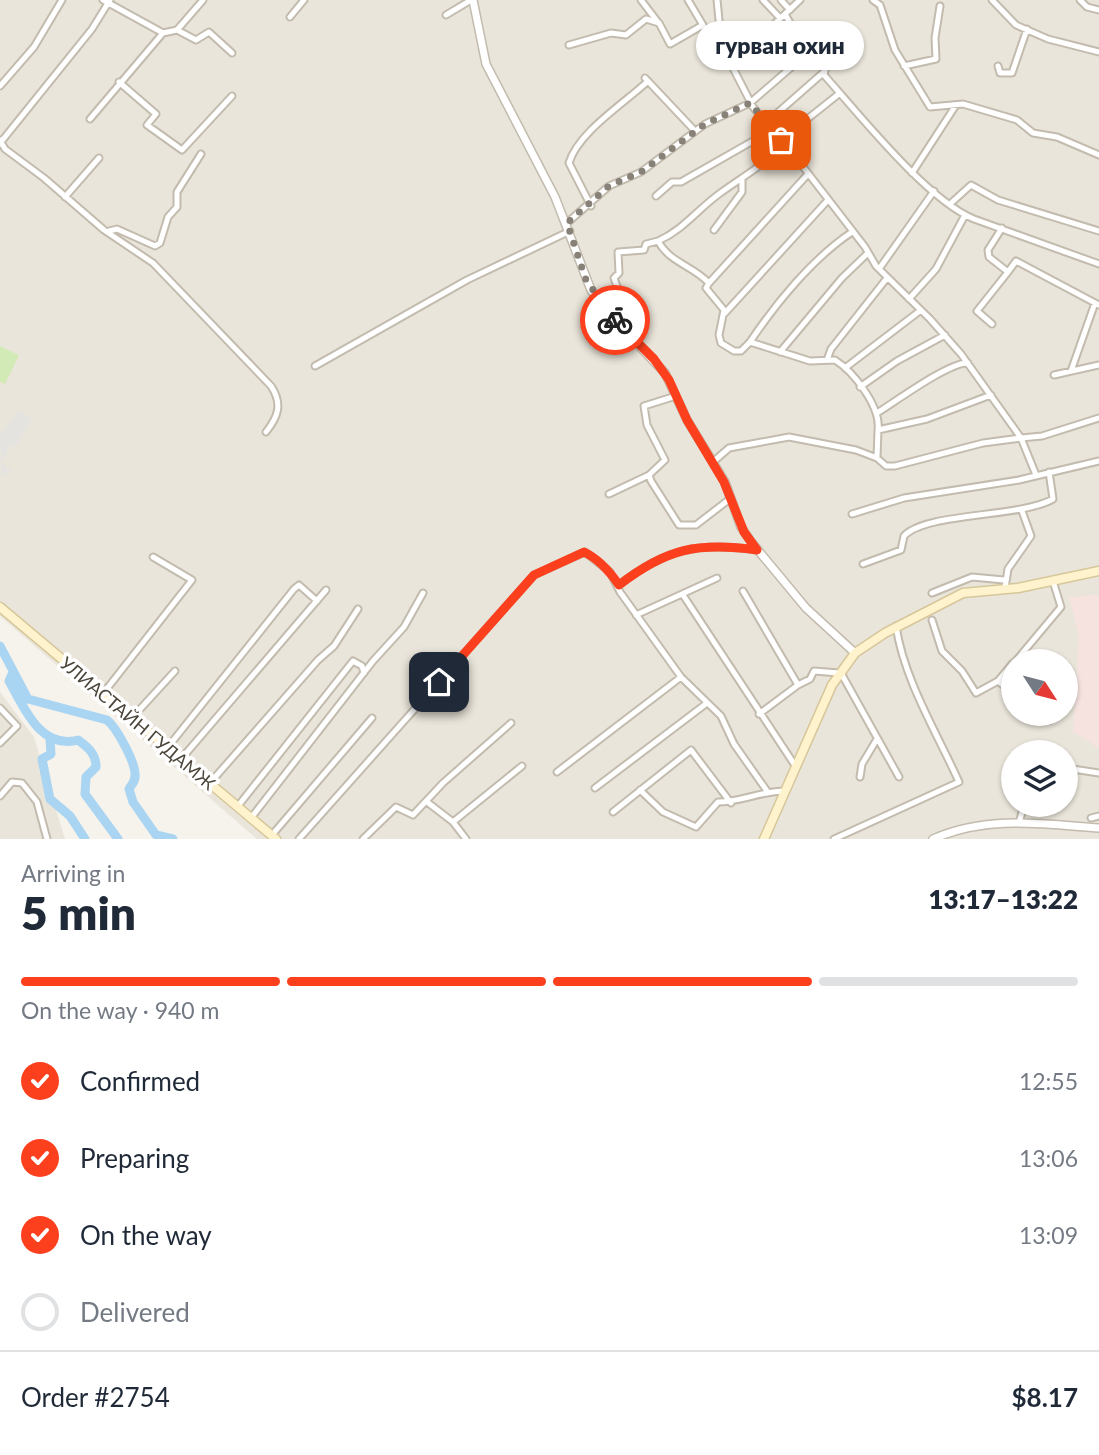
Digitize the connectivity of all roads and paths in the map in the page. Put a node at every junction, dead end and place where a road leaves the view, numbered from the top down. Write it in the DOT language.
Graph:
graph roads {
  1 [pos="62,0"];
  2 [pos="203,0"];
  3 [pos="304,0"];
  4 [pos="472,0"];
  5 [pos="641,0"];
  6 [pos="688,0"];
  7 [pos="717,0"];
  8 [pos="763,0"];
  9 [pos="781,0"];
  10 [pos="800,0"];
  11 [pos="873,0"];
  12 [pos="992,0"];
  13 [pos="1080,0"];
  14 [pos="107,1"];
  15 [pos="881,3"];
  16 [pos="940,6"];
  17 [pos="1099,10"];
  18 [pos="785,14"];
  19 [pos="446,15"];
  20 [pos="290,17"];
  21 [pos="659,23"];
  22 [pos="703,24"];
  23 [pos="1027,29"];
  24 [pos="177,30"];
  25 [pos="163,33"];
  26 [pos="713,42"];
  27 [pos="569,45"];
  28 [pos="810,51"];
  29 [pos="1099,52"];
  30 [pos="233,53"];
  31 [pos="904,66"];
  32 [pos="999,66"];
  33 [pos="733,68"];
  34 [pos="824,72"];
  35 [pos="119,82"];
  36 [pos="0,86"];
  37 [pos="841,93"];
  38 [pos="232,96"];
  39 [pos="750,103"];
  40 [pos="957,105"];
  41 [pos="90,119"];
  42 [pos="766,123"];
  43 [pos="772,130"];
  44 [pos="695,131"];
  45 [pos="0,142"];
  46 [pos="783,142"];
  47 [pos="201,154"];
  48 [pos="1099,155"];
  49 [pos="99,158"];
  50 [pos="912,173"];
  51 [pos="808,174"];
  52 [pos="742,179"];
  53 [pos="937,193"];
  54 [pos="656,196"];
  55 [pos="960,196"];
  56 [pos="65,197"];
  57 [pos="828,200"];
  58 [pos="950,204"];
  59 [pos="590,206"];
  60 [pos="965,215"];
  61 [pos="568,227"];
  62 [pos="1002,228"];
  63 [pos="714,230"];
  64 [pos="1099,231"];
  65 [pos="109,232"];
  66 [pos="852,232"];
  67 [pos="658,241"];
  68 [pos="868,253"];
  69 [pos="1099,264"];
  70 [pos="879,269"];
  71 [pos="1007,272"];
  72 [pos="887,278"];
  73 [pos="709,283"];
  74 [pos="619,292"];
  75 [pos="909,299"];
  76 [pos="1097,304"];
  77 [pos="921,310"];
  78 [pos="724,313"];
  79 [pos="992,324"];
  80 [pos="945,335"];
  81 [pos="750,342"];
  82 [pos="780,352"];
  83 [pos="827,360"];
  84 [pos="968,363"];
  85 [pos="1099,365"];
  86 [pos="314,366"];
  87 [pos="845,368"];
  88 [pos="1071,371"];
  89 [pos="1054,375"];
  90 [pos="860,387"];
  91 [pos="991,395"];
  92 [pos="676,396"];
  93 [pos="877,413"];
  94 [pos="1099,418"];
  95 [pos="878,430"];
  96 [pos="266,432"];
  97 [pos="1021,438"];
  98 [pos="877,458"];
  99 [pos="713,461"];
  100 [pos="1099,461"];
  101 [pos="1049,472"];
  102 [pos="649,475"];
  103 [pos="1036,475"];
  104 [pos="609,494"];
  105 [pos="732,498"];
  106 [pos="1022,511"];
  107 [pos="852,514"];
  108 [pos="757,550"];
  109 [pos="153,557"];
  110 [pos="863,565"];
  111 [pos="1099,571"];
  112 [pos="716,578"];
  113 [pos="1053,581"];
  114 [pos="1004,584"];
  115 [pos="619,585"];
  116 [pos="326,590"];
  117 [pos="743,591"];
  118 [pos="423,593"];
  119 [pos="932,593"];
  120 [pos="682,595"];
  121 [pos="317,601"];
  122 [pos="0,607"];
  123 [pos="358,610"];
  124 [pos="636,615"];
  125 [pos="932,620"];
  126 [pos="896,626"];
  127 [pos="1025,649"];
  128 [pos="855,653"];
  129 [pos="175,671"];
  130 [pos="839,672"];
  131 [pos="365,674"];
  132 [pos="681,677"];
  133 [pos="1001,677"];
  134 [pos="998,681"];
  135 [pos="1001,683"];
  136 [pos="798,685"];
  137 [pos="102,695"];
  138 [pos="707,703"];
  139 [pos="0,708"];
  140 [pos="759,714"];
  141 [pos="372,718"];
  142 [pos="131,719"];
  143 [pos="511,723"];
  144 [pos="877,739"];
  145 [pos="0,743"];
  146 [pos="168,747"];
  147 [pos="182,758"];
  148 [pos="522,765"];
  149 [pos="796,767"];
  150 [pos="1078,770"];
  151 [pos="557,772"];
  152 [pos="1099,773"];
  153 [pos="860,777"];
  154 [pos="899,777"];
  155 [pos="210,783"];
  156 [pos="595,788"];
  157 [pos="640,790"];
  158 [pos="767,791"];
  159 [pos="785,791"];
  160 [pos="0,796"];
  161 [pos="427,802"];
  162 [pos="731,803"];
  163 [pos="239,806"];
  164 [pos="613,812"];
  165 [pos="1099,816"];
  166 [pos="1020,817"];
  167 [pos="251,818"];
  168 [pos="1091,818"];
  169 [pos="453,822"];
  170 [pos="1019,822"];
  171 [pos="1099,828"];
  172 [pos="954,830"];
  173 [pos="274,837"];
  174 [pos="367,838"];
  175 [pos="47,839"];
  176 [pos="299,839"];
  177 [pos="466,839"];
  178 [pos="764,839"];
  179 [pos="834,839"];
  180 [pos="933,839"];
  181 [pos="957,839"];
  1 -- 36 [label="street"];
  2 -- 24 [label="street"];
  3 -- 20 [label="street"];
  4 -- 19 [label="street"];
  4 -- 61 [label="street"];
  5 -- 21 [label="street"];
  6 -- 22 [label="street"];
  7 -- 26 [label="street"];
  8 -- 18 [label="street"];
  9 -- 18 [label="street"];
  10 -- 18 [label="street"];
  11 -- 15 [label="street"];
  12 -- 23 [label="street"];
  13 -- 17 [label="street"];
  14 -- 25 [label="street"];
  14 -- 45 [label="street"];
  15 -- 31 [label="street"];
  16 -- 31 [label="street"];
  18 -- 28 [label="street"];
  18 -- 33 [label="street"];
  21 -- 22 [label="street"];
  21 -- 27 [label="street"];
  22 -- 26 [label="street"];
  23 -- 29 [label="street"];
  23 -- 32 [label="street"];
  24 -- 25 [label="street"];
  24 -- 30 [label="street"];
  25 -- 35 [label="street"];
  26 -- 33 [label="street"];
  28 -- 34 [label="street"];
  28 -- 39 [label="street"];
  31 -- 40 [label="street"];
  33 -- 39 [label="street"];
  34 -- 37 [label="street"];
  34 -- 42 [label="street"];
  35 -- 38 [label="street"];
  35 -- 41 [label="street"];
  37 -- 46 [label="street"];
  37 -- 50 [label="street"];
  39 -- 42 [label="street"];
  39 -- 44 [label="street"];
  40 -- 48 [label="street"];
  40 -- 50 [label="street"];
  42 -- 43 [label="street"];
  43 -- 46 [label="street"];
  43 -- 54 [label="street"];
  44 -- 59 [label="street"];
  44 -- 59 [label="street"];
  45 -- 56 [label="street"];
  46 -- 51 [label="street"];
  46 -- 52 [label="street"];
  47 -- 65 [label="street"];
  49 -- 56 [label="street"];
  50 -- 53 [label="street"];
  51 -- 57 [label="street"];
  51 -- 73 [label="street"];
  52 -- 63 [label="street"];
  52 -- 67 [label="street"];
  53 -- 55 [label="street"];
  53 -- 58 [label="street"];
  53 -- 70 [label="street"];
  55 -- 58 [label="street"];
  55 -- 64 [label="street"];
  56 -- 65 [label="street"];
  57 -- 66 [label="street"];
  57 -- 78 [label="street"];
  58 -- 60 [label="street"];
  59 -- 61 [label="street"];
  60 -- 62 [label="street"];
  60 -- 75 [label="street"];
  61 -- 86 [label="street"];
  61 -- 92 [label="street"];
  62 -- 69 [label="street"];
  62 -- 71 [label="street"];
  65 -- 96 [label="street"];
  66 -- 68 [label="street"];
  66 -- 81 [label="street"];
  67 -- 73 [label="street"];
  67 -- 74 [label="street"];
  68 -- 70 [label="street"];
  68 -- 82 [label="street"];
  70 -- 72 [label="street"];
  71 -- 76 [label="street"];
  71 -- 79 [label="street"];
  72 -- 75 [label="street"];
  72 -- 83 [label="street"];
  73 -- 78 [label="street"];
  75 -- 77 [label="street"];
  76 -- 88 [label="street"];
  77 -- 80 [label="street"];
  77 -- 87 [label="street"];
  78 -- 81 [label="street"];
  80 -- 84 [label="street"];
  80 -- 90 [label="street"];
  81 -- 82 [label="street"];
  82 -- 83 [label="street"];
  83 -- 87 [label="street"];
  84 -- 91 [label="street"];
  84 -- 93 [label="street"];
  85 -- 88 [label="street"];
  87 -- 90 [label="street"];
  88 -- 89 [label="street"];
  90 -- 93 [label="street"];
  91 -- 95 [label="street"];
  91 -- 97 [label="street"];
  92 -- 99 [label="street"];
  92 -- 102 [label="street"];
  93 -- 95 [label="street"];
  94 -- 97 [label="street"];
  95 -- 98 [label="street"];
  97 -- 98 [label="street"];
  97 -- 103 [label="street"];
  98 -- 99 [label="street"];
  99 -- 105 [label="street"];
  100 -- 101 [label="street"];
  101 -- 103 [label="street"];
  101 -- 106 [label="street"];
  102 -- 104 [label="street"];
  102 -- 105 [label="street"];
  103 -- 107 [label="street"];
  105 -- 108 [label="street"];
  106 -- 110 [label="street"];
  106 -- 114 [label="street"];
  108 -- 115 [label="street"];
  108 -- 128 [label="street"];
  109 -- 137 [label="street"];
  111 -- 113 [label="main road"];
  112 -- 120 [label="street"];
  113 -- 114 [label="main road"];
  113 -- 127 [label="street"];
  114 -- 119 [label="street"];
  114 -- 126 [label="main road"];
  115 -- 124 [label="street"];
  115 -- 176 [label="street"];
  116 -- 121 [label="street"];
  117 -- 136 [label="street"];
  118 -- 131 [label="street"];
  120 -- 124 [label="street"];
  120 -- 140 [label="street"];
  121 -- 146 [label="street"];
  121 -- 147 [label="street"];
  122 -- 137 [label="main road, УЛИАСТАЙН ГУДАМЖ"];
  123 -- 155 [label="street"];
  124 -- 132 [label="street"];
  125 -- 134 [label="street"];
  126 -- 128 [label="main road"];
  126 -- 179 [label="street"];
  128 -- 130 [label="main road"];
  129 -- 142 [label="street"];
  130 -- 136 [label="street"];
  130 -- 144 [label="street"];
  130 -- 149 [label="main road"];
  131 -- 163 [label="street"];
  131 -- 167 [label="street"];
  132 -- 138 [label="street"];
  132 -- 151 [label="street"];
  133 -- 134 [label="street"];
  134 -- 135 [label="street"];
  136 -- 140 [label="street"];
  137 -- 142 [label="main road, УЛИАСТАЙН ГУДАМЖ"];
  138 -- 156 [label="street"];
  138 -- 158 [label="street"];
  139 -- 145 [label="street"];
  140 -- 149 [label="street"];
  141 -- 173 [label="street"];
  142 -- 146 [label="main road, УЛИАСТАЙН ГУДАМЖ"];
  143 -- 161 [label="street"];
  144 -- 153 [label="street"];
  144 -- 154 [label="street"];
  146 -- 147 [label="main road, УЛИАСТАЙН ГУДАМЖ"];
  147 -- 155 [label="main road, УЛИАСТАЙН ГУДАМЖ"];
  148 -- 169 [label="street"];
  149 -- 159 [label="main road"];
  150 -- 152 [label="street"];
  155 -- 163 [label="main road, УЛИАСТАЙН ГУДАМЖ"];
  157 -- 162 [label="street"];
  157 -- 162 [label="street"];
  157 -- 164 [label="street"];
  158 -- 159 [label="street"];
  158 -- 162 [label="street"];
  159 -- 178 [label="main road"];
  160 -- 175 [label="street"];
  161 -- 169 [label="street"];
  161 -- 174 [label="street"];
  163 -- 167 [label="main road, УЛИАСТАЙН ГУДАМЖ"];
  165 -- 168 [label="street"];
  166 -- 170 [label="street"];
  167 -- 173 [label="main road, УЛИАСТАЙН ГУДАМЖ"];
  169 -- 177 [label="street"];
  170 -- 171 [label="street"];
  170 -- 172 [label="street"];
  172 -- 180 [label="street"];
  172 -- 181 [label="street"];
}
